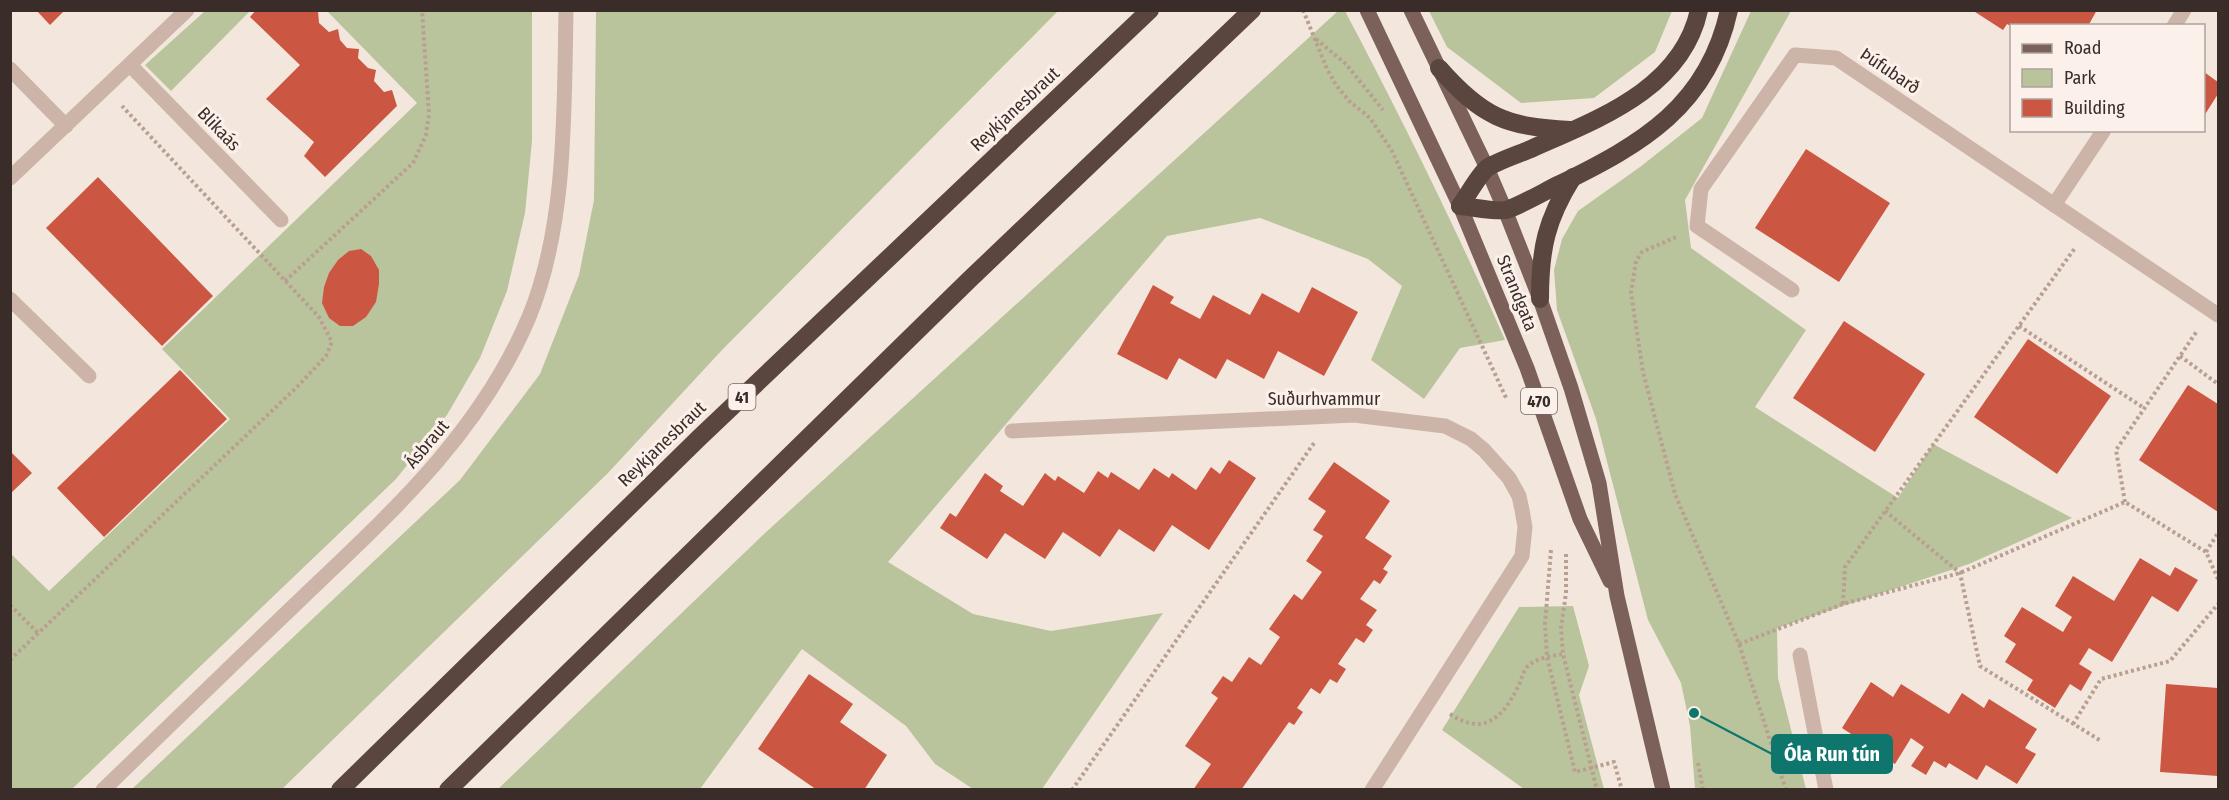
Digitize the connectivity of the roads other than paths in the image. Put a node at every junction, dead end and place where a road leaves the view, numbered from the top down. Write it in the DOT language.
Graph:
graph roads {
  1 [pos="187,10"];
  2 [pos="566,10"];
  3 [pos="1150,10"];
  4 [pos="1252,10"];
  5 [pos="1367,10"];
  6 [pos="1411,10"];
  7 [pos="1699,10"];
  8 [pos="1729,10"];
  9 [pos="2184,10"];
  10 [pos="2175,24"];
  11 [pos="130,65"];
  12 [pos="1439,68"];
  13 [pos="10,69"];
  14 [pos="66,126"];
  15 [pos="1575,130"];
  16 [pos="2103,132"];
  17 [pos="1487,168"];
  18 [pos="1573,177"];
  19 [pos="10,178"];
  20 [pos="2054,204"];
  21 [pos="1460,206"];
  22 [pos="1505,210"];
  23 [pos="281,220"];
  24 [pos="1792,290"];
  25 [pos="10,299"];
  26 [pos="1540,299"];
  27 [pos="2215,312"];
  28 [pos="89,376"];
  29 [pos="1012,431"];
  30 [pos="1617,596"];
  31 [pos="1800,655"];
  32 [pos="103,789"];
  33 [pos="340,789"];
  34 [pos="448,789"];
  35 [pos="1372,789"];
  36 [pos="1663,789"];
  37 [pos="1826,789"];
  1 -- 11 [label="street"];
  2 -- 32 [label="street, Ásbraut"];
  3 -- 33 [label="highway, Reykjanesbraut / 41"];
  4 -- 34 [label="highway"];
  5 -- 21 [label="main road, Strandgata / 470"];
  6 -- 12 [label="main road, Strandgata / 470"];
  7 -- 15 [label="highway"];
  8 -- 18 [label="highway"];
  9 -- 10 [label="street"];
  11 -- 14 [label="street"];
  11 -- 23 [label="street, Blikaás"];
  12 -- 15 [label="highway"];
  12 -- 17 [label="main road, Strandgata / 470"];
  13 -- 14 [label="street"];
  14 -- 19 [label="street"];
  15 -- 17 [label="highway"];
  16 -- 20 [label="street"];
  17 -- 21 [label="highway"];
  17 -- 22 [label="main road, Strandgata / 470"];
  18 -- 22 [label="highway"];
  18 -- 26 [label="highway"];
  20 -- 24 [label="street, Þúfubarð"];
  20 -- 27 [label="street, Þúfubarð"];
  21 -- 22 [label="highway"];
  21 -- 30 [label="main road, Strandgata / 470"];
  22 -- 26 [label="main road, Strandgata / 470"];
  25 -- 28 [label="street"];
  26 -- 30 [label="main road, Strandgata / 470"];
  29 -- 35 [label="street, Suðurhvammur"];
  30 -- 36 [label="main road, Strandgata / 470"];
  31 -- 37 [label="street"];
}
